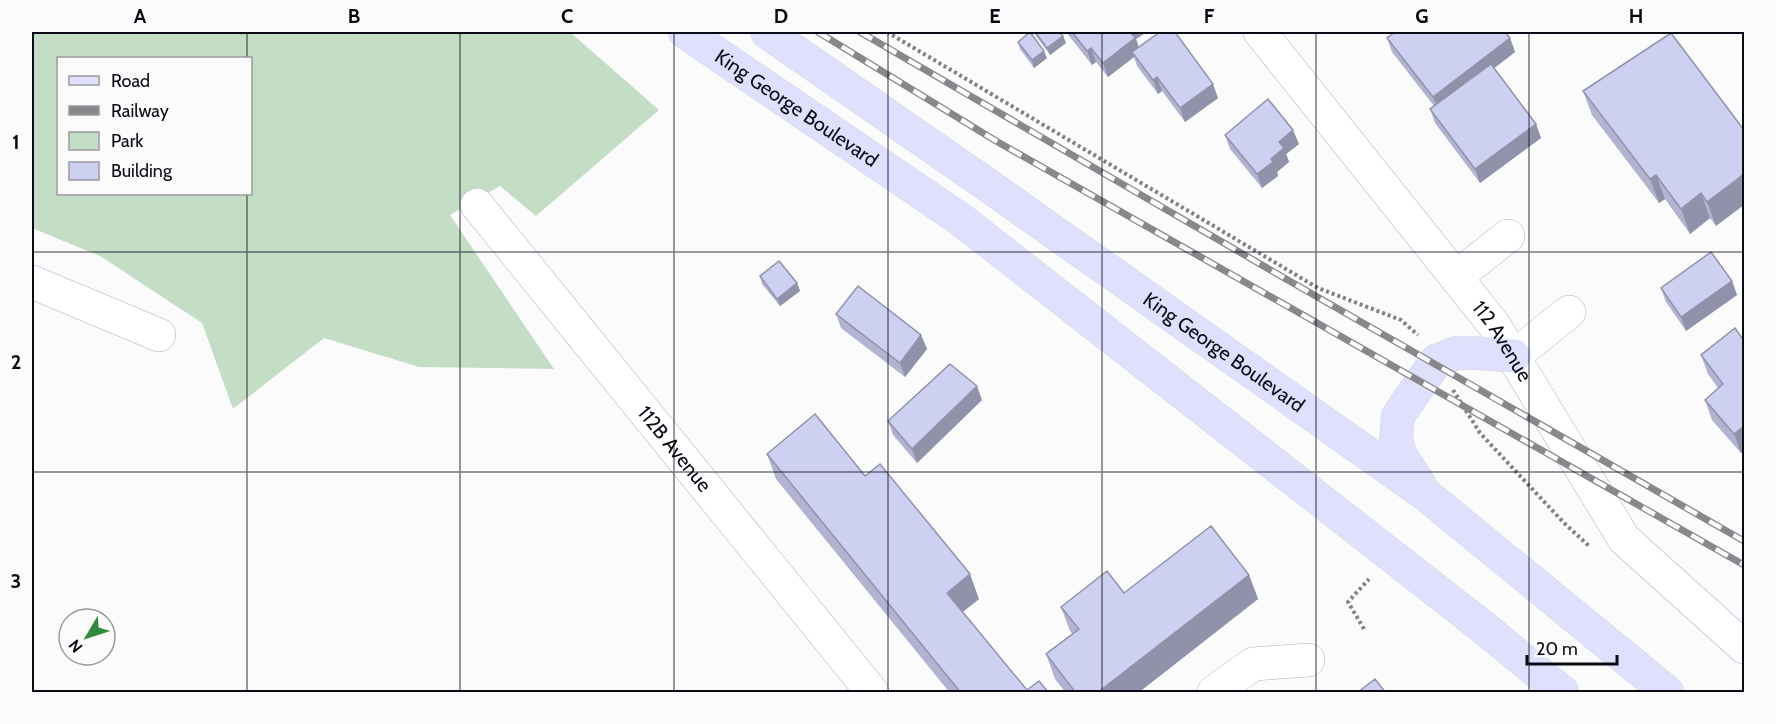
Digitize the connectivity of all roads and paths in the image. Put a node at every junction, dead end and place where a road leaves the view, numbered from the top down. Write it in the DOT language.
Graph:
graph roads {
  1 [pos="685,32"];
  2 [pos="766,32"];
  3 [pos="886,32"];
  4 [pos="1260,32"];
  5 [pos="477,205"];
  6 [pos="1509,236"];
  7 [pos="1456,277"];
  8 [pos="32,282"];
  9 [pos="1569,312"];
  10 [pos="159,335"];
  11 [pos="1420,338"];
  12 [pos="1514,356"];
  13 [pos="1425,494"];
  14 [pos="1369,579"];
  15 [pos="1364,629"];
  16 [pos="1744,647"];
  17 [pos="1308,660"];
  18 [pos="872,693"];
  19 [pos="1214,693"];
  20 [pos="1562,693"];
  21 [pos="1667,693"];
  1 -- 20 [label="main road, King George Boulevard"];
  2 -- 13 [label="main road, King George Boulevard"];
  3 -- 11 [label="path"];
  4 -- 7 [label="street, 112 Avenue"];
  5 -- 18 [label="street, 112B Avenue"];
  6 -- 7 [label="street"];
  7 -- 12 [label="street, 112 Avenue"];
  8 -- 10 [label="street"];
  9 -- 12 [label="street"];
  12 -- 13 [label="main road"];
  12 -- 16 [label="street, 112 Avenue"];
  13 -- 21 [label="main road, King George Boulevard"];
  14 -- 15 [label="path"];
  17 -- 19 [label="street"];
}
